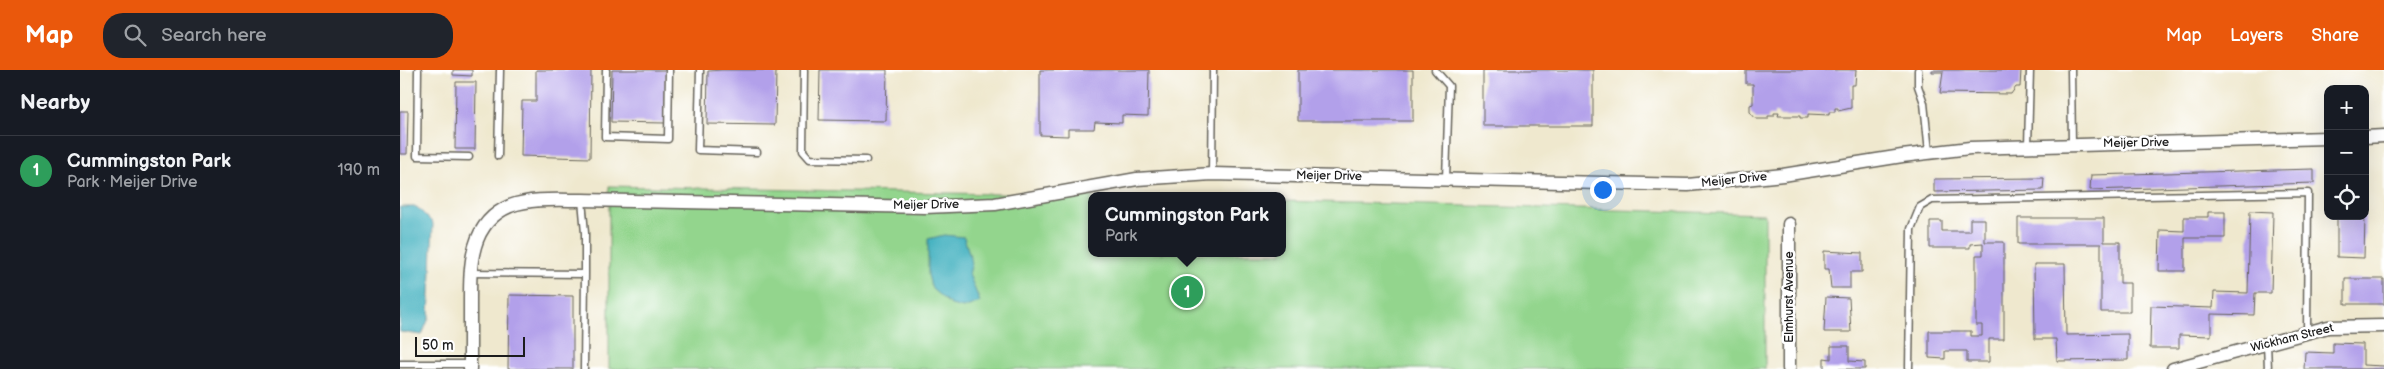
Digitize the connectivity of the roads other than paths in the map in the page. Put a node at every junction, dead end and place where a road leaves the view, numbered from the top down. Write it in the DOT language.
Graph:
graph roads {
  1 [pos="418,70"];
  2 [pos="500,70"];
  3 [pos="606,70"];
  4 [pos="669,70"];
  5 [pos="700,70"];
  6 [pos="804,70"];
  7 [pos="1214,70"];
  8 [pos="1435,70"];
  9 [pos="1918,70"];
  10 [pos="2030,70"];
  11 [pos="2071,70"];
  12 [pos="2384,136"];
  13 [pos="2369,137"];
  14 [pos="2324,138"];
  15 [pos="2072,144"];
  16 [pos="2028,146"];
  17 [pos="757,152"];
  18 [pos="1929,152"];
  19 [pos="498,156"];
  20 [pos="469,158"];
  21 [pos="866,160"];
  22 [pos="1212,174"];
  23 [pos="1446,179"];
  24 [pos="582,200"];
  25 [pos="1789,224"];
  26 [pos="470,273"];
  27 [pos="585,274"];
  28 [pos="2384,326"];
  29 [pos="2307,333"];
  30 [pos="2267,343"];
  31 [pos="400,364"];
  32 [pos="470,366"];
  33 [pos="584,369"];
  34 [pos="1789,369"];
  35 [pos="1908,369"];
  36 [pos="2173,369"];
  37 [pos="2268,369"];
  1 -- 20 [label="lane"];
  2 -- 19 [label="lane"];
  3 -- 4 [label="lane"];
  5 -- 17 [label="lane"];
  6 -- 21 [label="lane"];
  7 -- 22 [label="lane"];
  8 -- 23 [label="lane"];
  9 -- 18 [label="lane"];
  10 -- 16 [label="lane"];
  11 -- 15 [label="lane"];
  12 -- 13 [label="street"];
  14 -- 15 [label="street, Meijer Drive"];
  15 -- 16 [label="street, Meijer Drive"];
  16 -- 18 [label="street, Meijer Drive"];
  18 -- 23 [label="street, Meijer Drive"];
  22 -- 23 [label="street, Meijer Drive"];
  22 -- 24 [label="street, Meijer Drive"];
  24 -- 26 [label="street, Meijer Drive"];
  24 -- 27 [label="lane"];
  25 -- 34 [label="street, Elmhurst Avenue"];
  26 -- 27 [label="lane"];
  26 -- 32 [label="street, Meijer Drive"];
  27 -- 33 [label="lane"];
  28 -- 29 [label="street, Wickham Street"];
  29 -- 30 [label="street, Wickham Street"];
  29 -- 35 [label="lane"];
  30 -- 36 [label="street, Wickham Street"];
  30 -- 37 [label="lane"];
  31 -- 32 [label="lane"];
}
